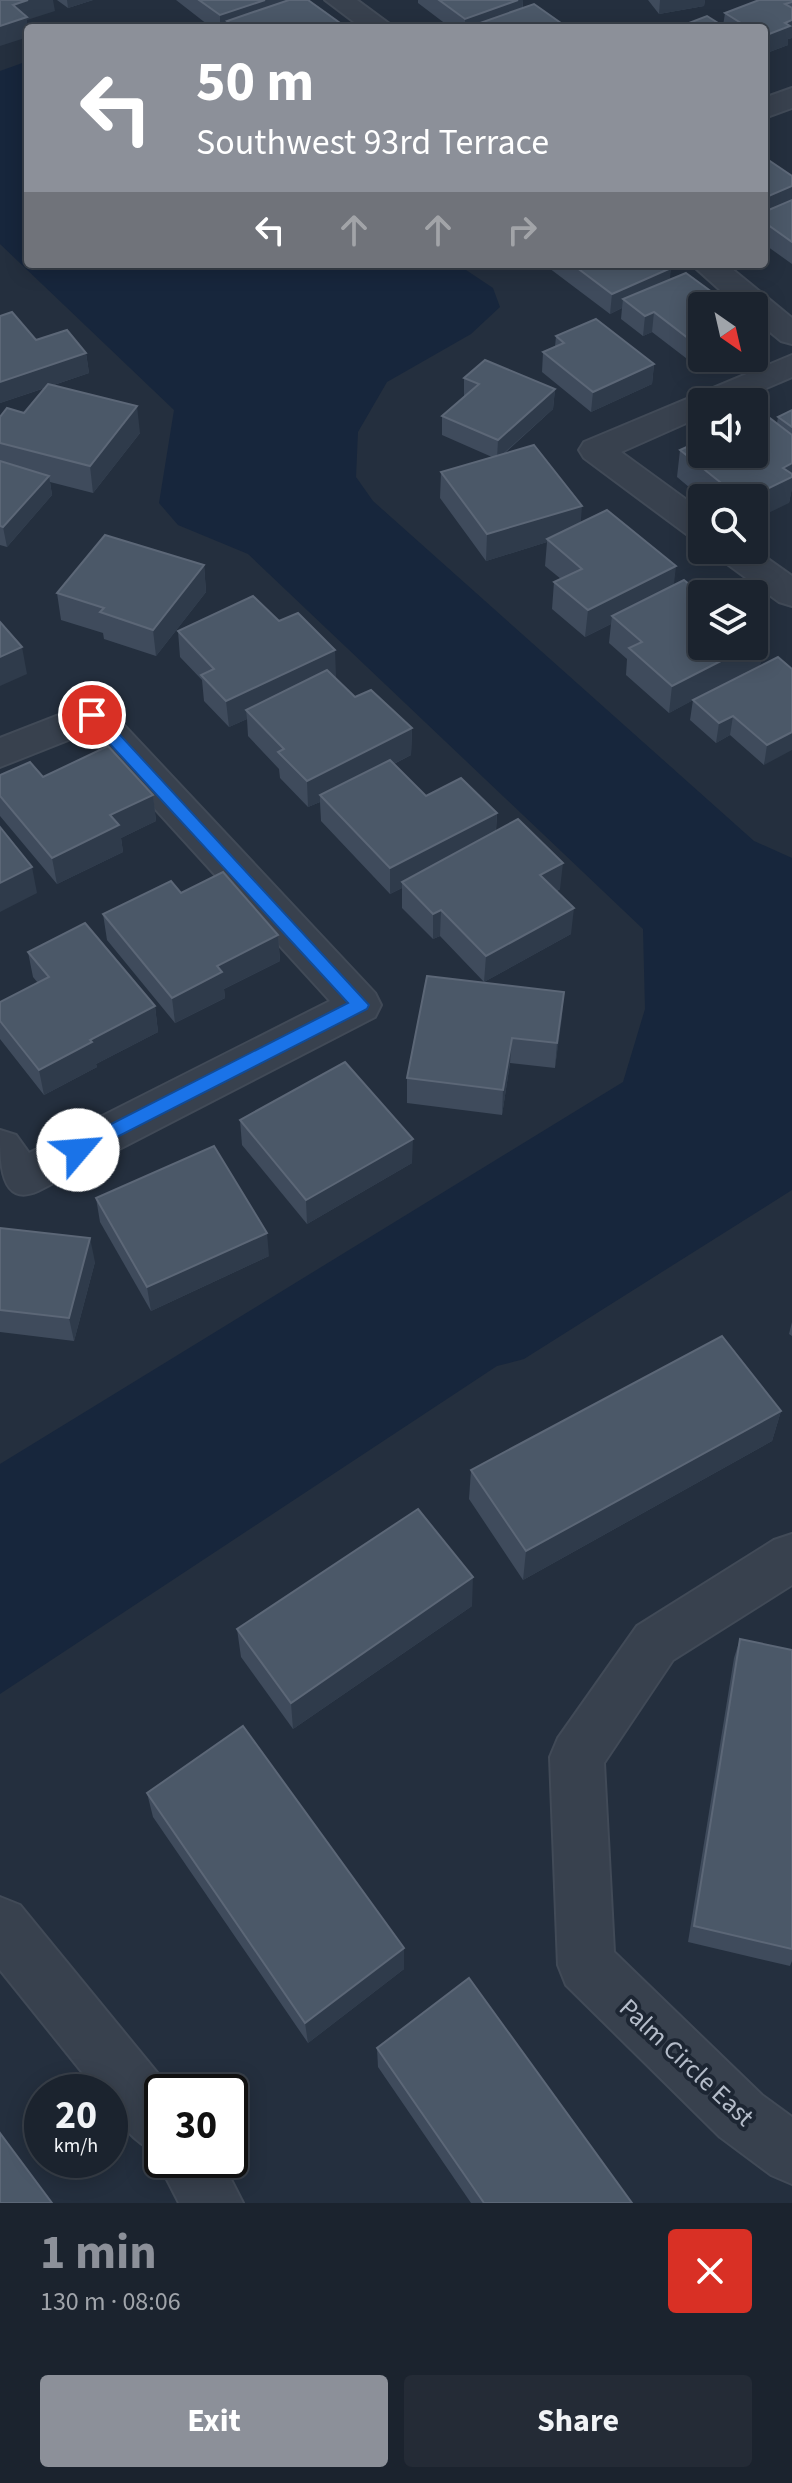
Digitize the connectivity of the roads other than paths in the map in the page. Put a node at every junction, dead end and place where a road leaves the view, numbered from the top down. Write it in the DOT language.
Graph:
graph roads {
  1 [pos="339,0"];
  2 [pos="375,24"];
  3 [pos="792,97"];
  4 [pos="768,107"];
  5 [pos="712,268"];
  6 [pos="792,334"];
  7 [pos="792,365"];
  8 [pos="739,388"];
  9 [pos="688,410"];
  10 [pos="688,518"];
  11 [pos="751,564"];
  12 [pos="792,594"];
  13 [pos="0,753"];
  14 [pos="11,1163"];
  15 [pos="792,1557"];
  16 [pos="0,1925"];
  17 [pos="144,2103"];
  18 [pos="792,2154"];
  19 [pos="198,2178"];
  20 [pos="213,2203"];
  1 -- 2 [label="street"];
  3 -- 4 [label="street"];
  5 -- 6 [label="street"];
  7 -- 8 [label="street"];
  9 -- 10 [label="street"];
  11 -- 12 [label="street"];
  13 -- 14 [label="street"];
  15 -- 18 [label="street, Palm Circle East"];
  16 -- 17 [label="street"];
  19 -- 20 [label="street"];
}
